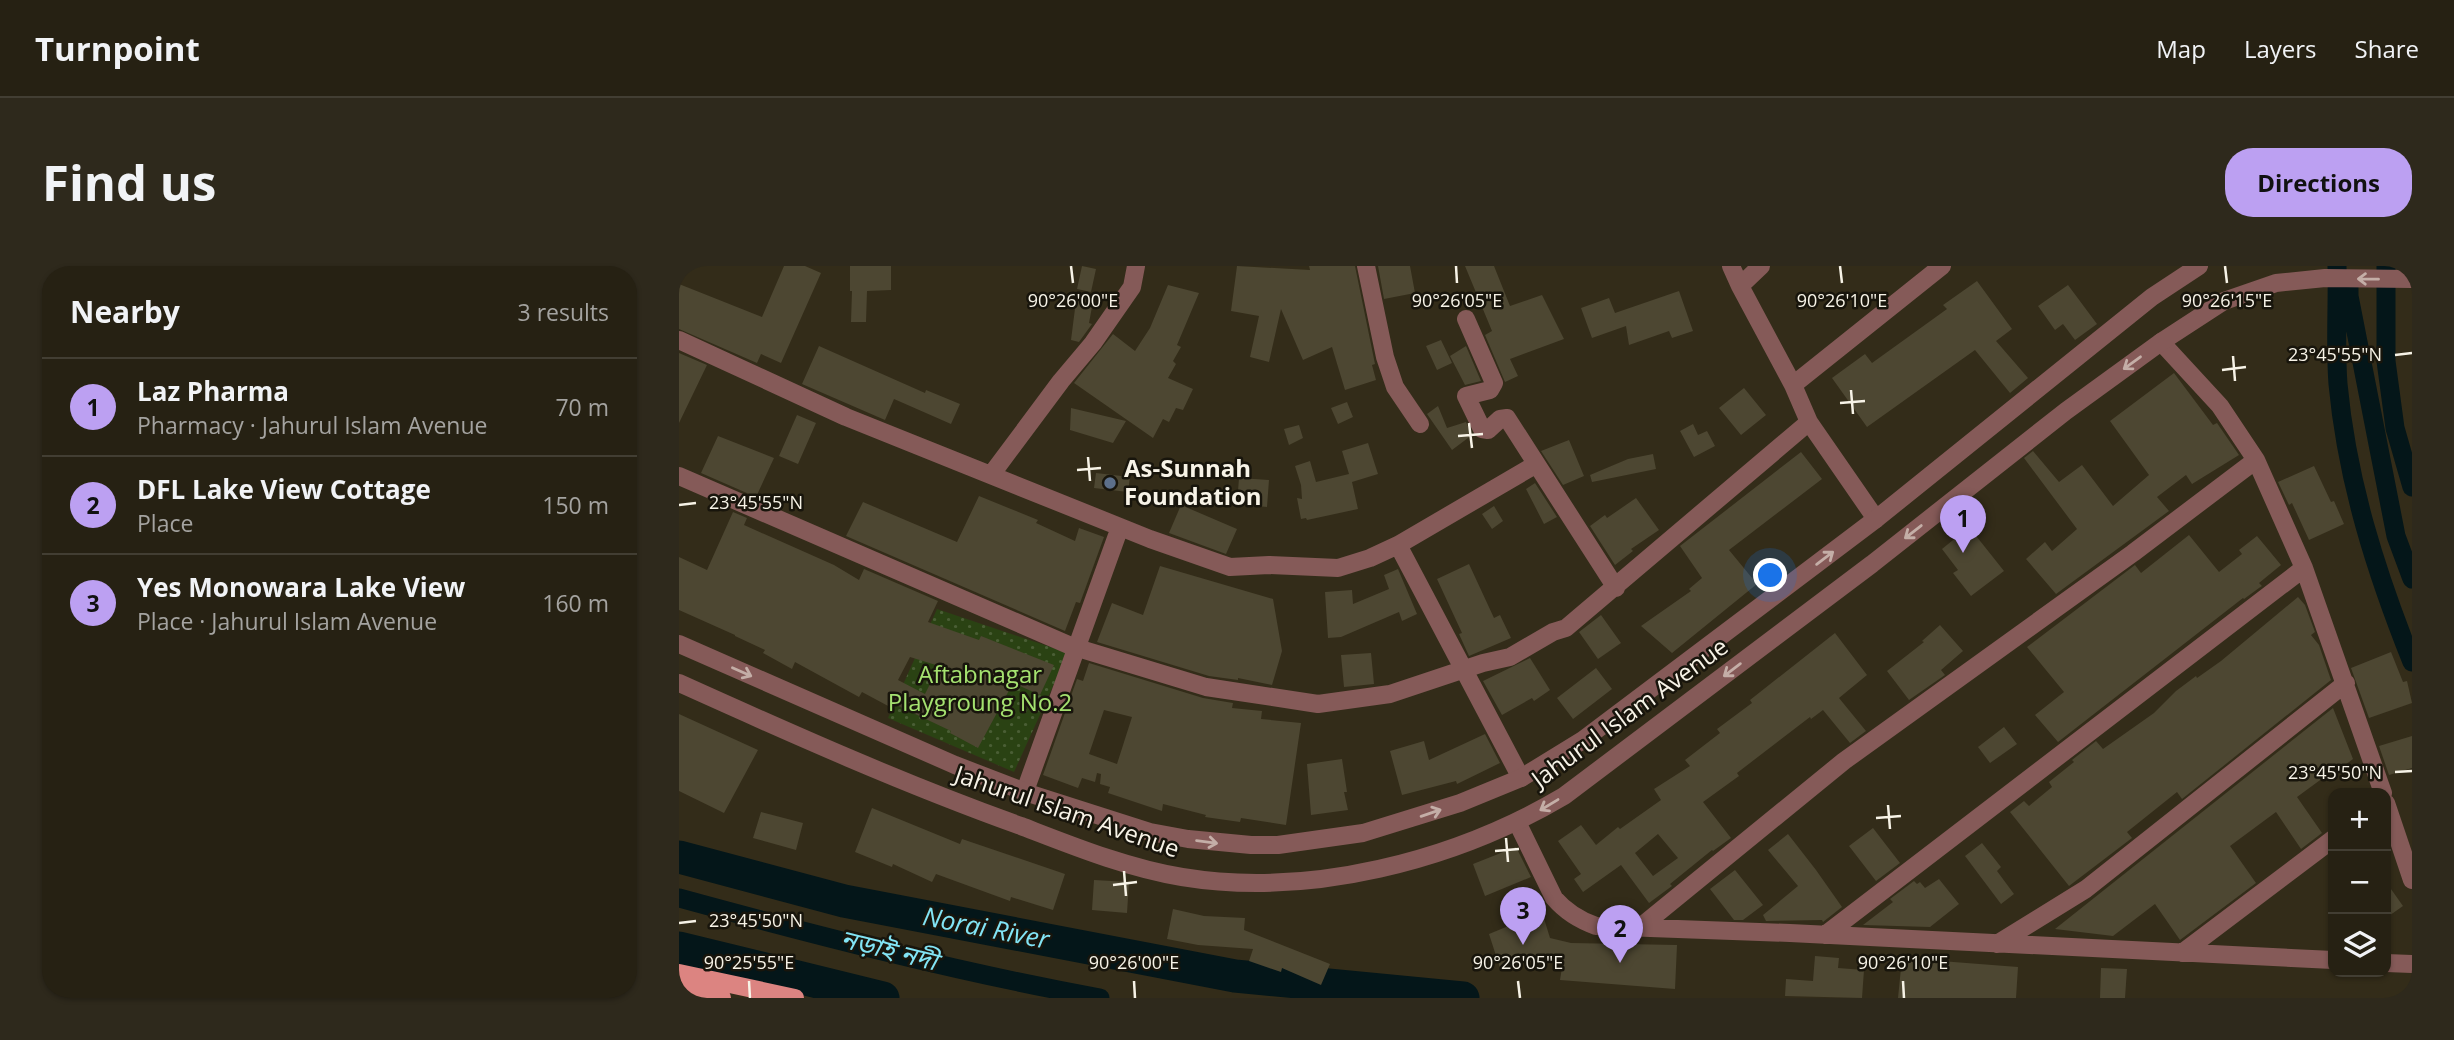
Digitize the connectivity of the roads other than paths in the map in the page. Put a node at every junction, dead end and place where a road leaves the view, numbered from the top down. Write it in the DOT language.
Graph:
graph roads {
  1 [pos="1136,266"];
  2 [pos="1367,266"];
  3 [pos="1731,266"];
  4 [pos="1761,266"];
  5 [pos="1942,266"];
  6 [pos="2199,266"];
  7 [pos="2412,279"];
  8 [pos="1740,286"];
  9 [pos="1465,319"];
  10 [pos="679,340"];
  11 [pos="2161,342"];
  12 [pos="1793,385"];
  13 [pos="1809,422"];
  14 [pos="1420,424"];
  15 [pos="2256,460"];
  16 [pos="1535,465"];
  17 [pos="991,475"];
  18 [pos="679,476"];
  19 [pos="1876,519"];
  20 [pos="1120,527"];
  21 [pos="1398,545"];
  22 [pos="2304,568"];
  23 [pos="1616,588"];
  24 [pos="679,644"];
  25 [pos="1077,648"];
  26 [pos="1464,671"];
  27 [pos="679,683"];
  28 [pos="2346,683"];
  29 [pos="1521,778"];
  30 [pos="2381,788"];
  31 [pos="1025,791"];
  32 [pos="2391,818"];
  33 [pos="1517,822"];
  34 [pos="2328,843"];
  35 [pos="2412,880"];
  36 [pos="1638,929"];
  37 [pos="1825,935"];
  38 [pos="1997,944"];
  39 [pos="2182,953"];
  40 [pos="2328,960"];
  41 [pos="2391,963"];
  42 [pos="2412,964"];
  43 [pos="679,973"];
  44 [pos="679,989"];
  45 [pos="722,998"];
  46 [pos="795,998"];
  1 -- 17 [label="street"];
  2 -- 14 [label="street"];
  3 -- 8 [label="street"];
  4 -- 8 [label="street"];
  5 -- 12 [label="street"];
  6 -- 19 [label="street, Jahurul Islam Avenue"];
  7 -- 11 [label="street, Jahurul Islam Avenue, one-way"];
  8 -- 12 [label="street"];
  9 -- 16 [label="street"];
  10 -- 17 [label="street"];
  11 -- 15 [label="street"];
  11 -- 33 [label="street, Jahurul Islam Avenue, one-way"];
  12 -- 13 [label="street"];
  13 -- 19 [label="street"];
  13 -- 23 [label="street"];
  15 -- 22 [label="street"];
  15 -- 36 [label="street"];
  16 -- 21 [label="street"];
  16 -- 23 [label="street"];
  17 -- 20 [label="street"];
  18 -- 25 [label="street"];
  29 -- 19 [label="street, Jahurul Islam Avenue, one-way"];
  20 -- 21 [label="street"];
  20 -- 25 [label="street"];
  21 -- 26 [label="street"];
  22 -- 28 [label="street"];
  22 -- 37 [label="street"];
  23 -- 26 [label="street"];
  24 -- 31 [label="street, Jahurul Islam Avenue, one-way"];
  25 -- 26 [label="street"];
  25 -- 31 [label="street"];
  26 -- 29 [label="street"];
  27 -- 33 [label="street, Jahurul Islam Avenue"];
  28 -- 30 [label="street"];
  28 -- 38 [label="street"];
  31 -- 29 [label="street, Jahurul Islam Avenue, one-way"];
  32 -- 35 [label="street"];
  33 -- 36 [label="street"];
  34 -- 39 [label="street"];
  36 -- 37 [label="street"];
  37 -- 38 [label="street"];
  38 -- 39 [label="street"];
  39 -- 40 [label="street"];
  41 -- 42 [label="street"];
  43 -- 46 [label="main road"];
  44 -- 45 [label="main road"];
}
